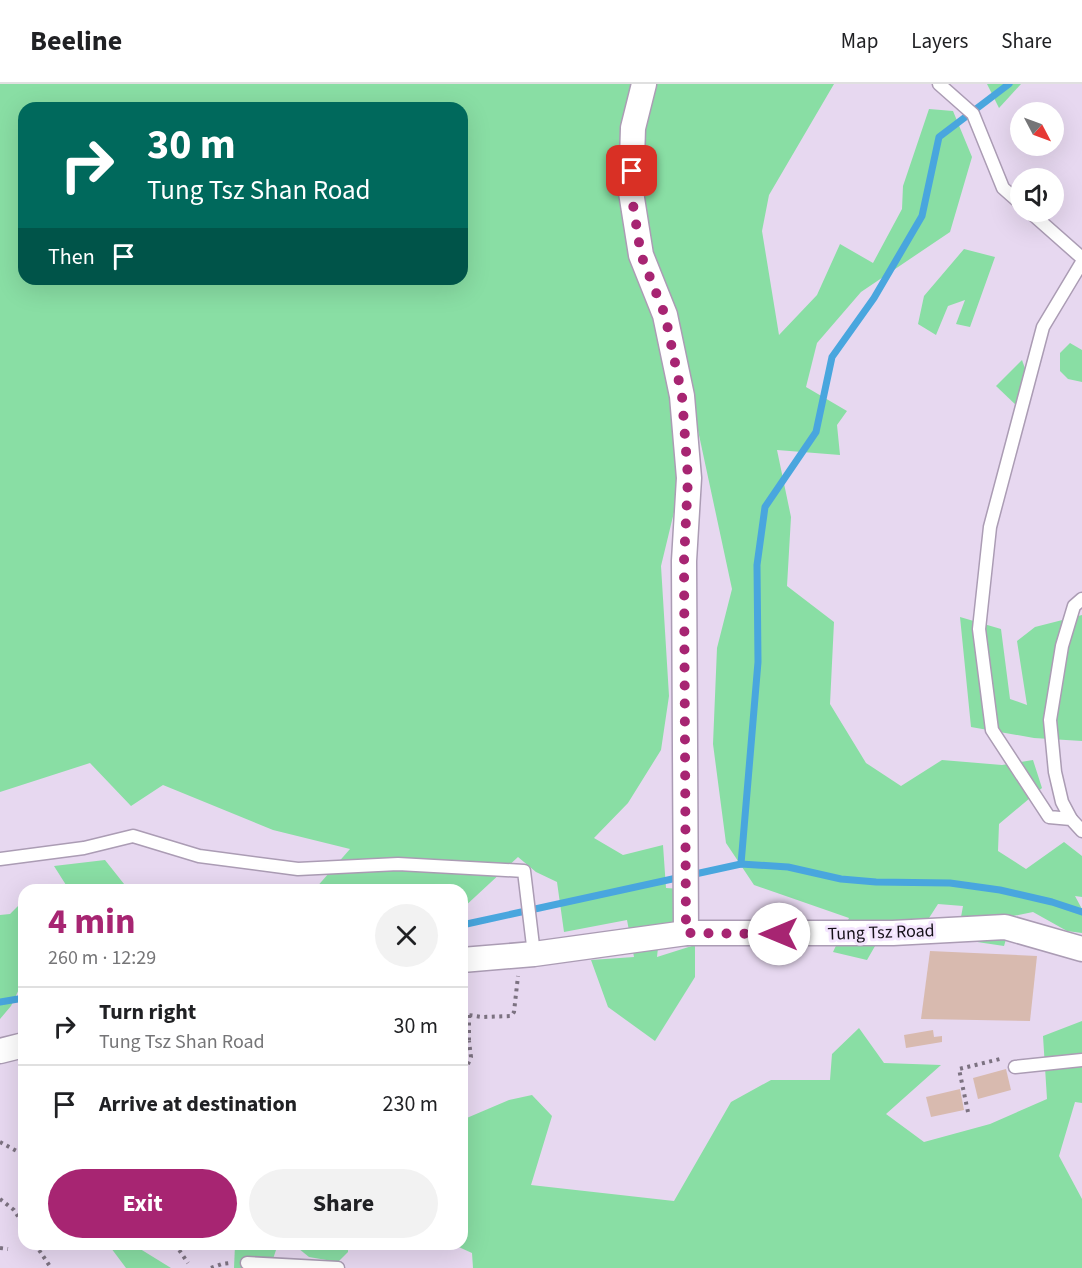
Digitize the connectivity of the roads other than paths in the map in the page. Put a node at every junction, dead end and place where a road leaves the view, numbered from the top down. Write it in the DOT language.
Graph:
graph roads {
  1 [pos="644,84"];
  2 [pos="939,84"];
  3 [pos="1010,193"];
  4 [pos="1041,222"];
  5 [pos="1082,260"];
  6 [pos="1082,599"];
  7 [pos="1071,819"];
  8 [pos="1082,831"];
  9 [pos="0,859"];
  10 [pos="686,933"];
  11 [pos="1082,949"];
  12 [pos="527,954"];
  13 [pos="468,959"];
  14 [pos="18,1047"];
  15 [pos="0,1051"];
  16 [pos="1082,1060"];
  17 [pos="1015,1067"];
  18 [pos="247,1263"];
  19 [pos="338,1268"];
  1 -- 10 [label="street"];
  2 -- 3 [label="lane"];
  4 -- 5 [label="lane"];
  5 -- 7 [label="lane"];
  6 -- 7 [label="lane"];
  7 -- 8 [label="lane"];
  9 -- 12 [label="lane"];
  10 -- 11 [label="street, Tung Tsz Road"];
  10 -- 12 [label="street, Tung Tsz Road"];
  12 -- 13 [label="street, Tung Tsz Road"];
  14 -- 15 [label="street"];
  16 -- 17 [label="lane"];
  18 -- 19 [label="lane"];
}
